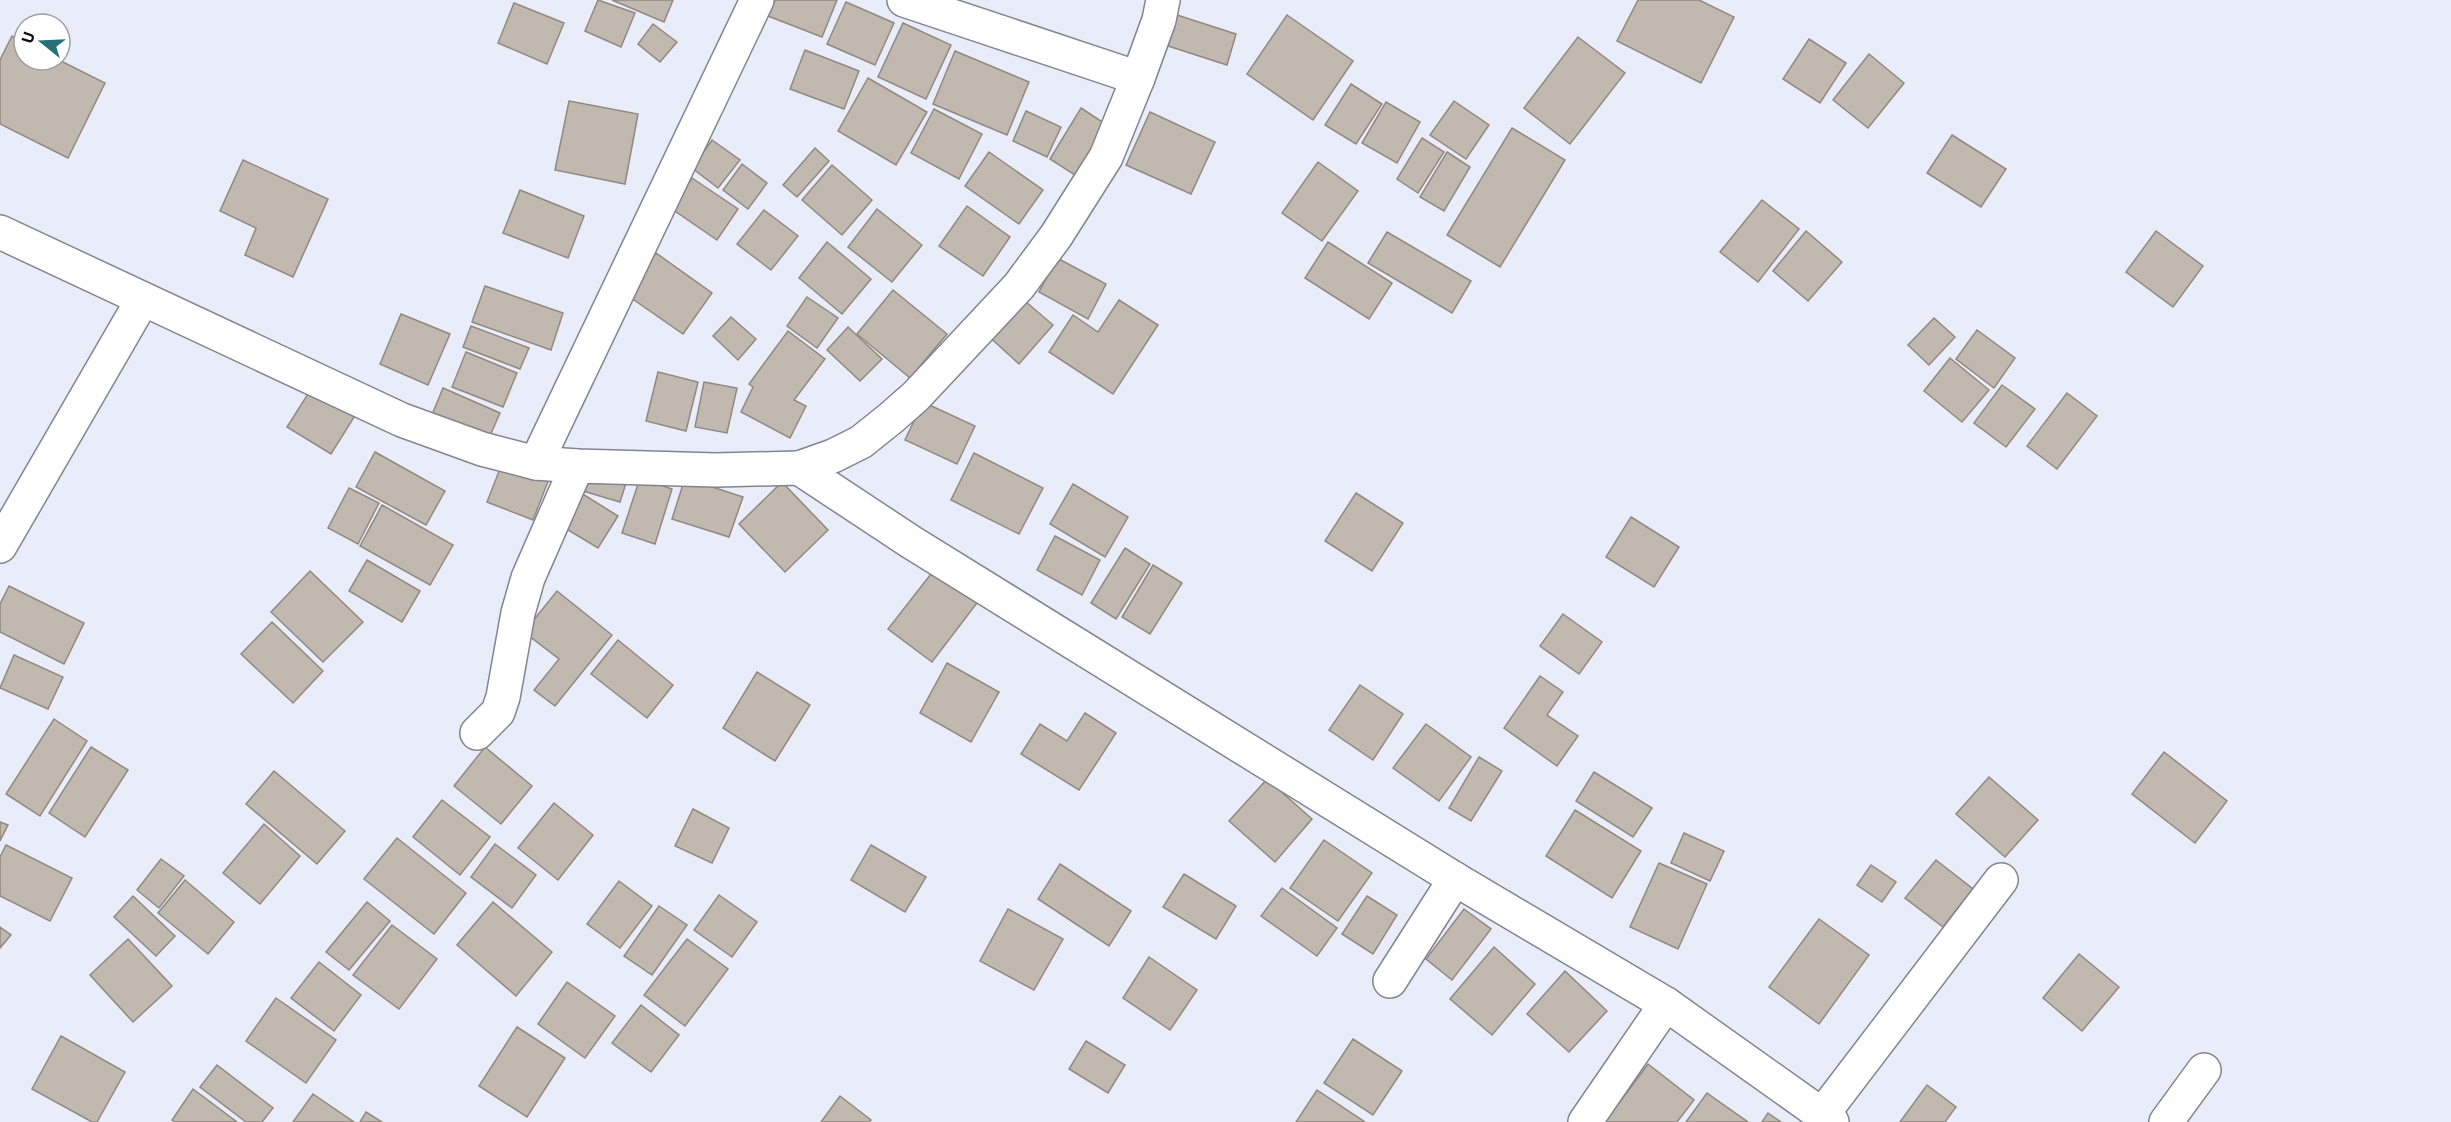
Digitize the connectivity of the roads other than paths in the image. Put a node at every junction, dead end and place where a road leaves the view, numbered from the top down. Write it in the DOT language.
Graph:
graph roads {
  1 [pos="757,0"];
  2 [pos="904,0"];
  3 [pos="1163,0"];
  4 [pos="1138,78"];
  5 [pos="0,232"];
  6 [pos="143,299"];
  7 [pos="536,463"];
  8 [pos="576,466"];
  9 [pos="799,468"];
  10 [pos="0,546"];
  11 [pos="477,733"];
  12 [pos="1455,879"];
  13 [pos="2001,880"];
  14 [pos="1390,981"];
  15 [pos="1666,1004"];
  16 [pos="2204,1070"];
  17 [pos="1827,1118"];
  18 [pos="1585,1122"];
  19 [pos="2166,1122"];
  1 -- 7 [label="street"];
  2 -- 4 [label="street"];
  3 -- 4 [label="street"];
  4 -- 9 [label="street"];
  5 -- 6 [label="street"];
  6 -- 7 [label="street"];
  6 -- 10 [label="street"];
  7 -- 8 [label="street"];
  8 -- 9 [label="street"];
  8 -- 11 [label="street"];
  9 -- 12 [label="street"];
  12 -- 14 [label="street"];
  12 -- 15 [label="street"];
  13 -- 17 [label="street"];
  15 -- 17 [label="street"];
  15 -- 18 [label="street"];
  16 -- 19 [label="street"];
}
